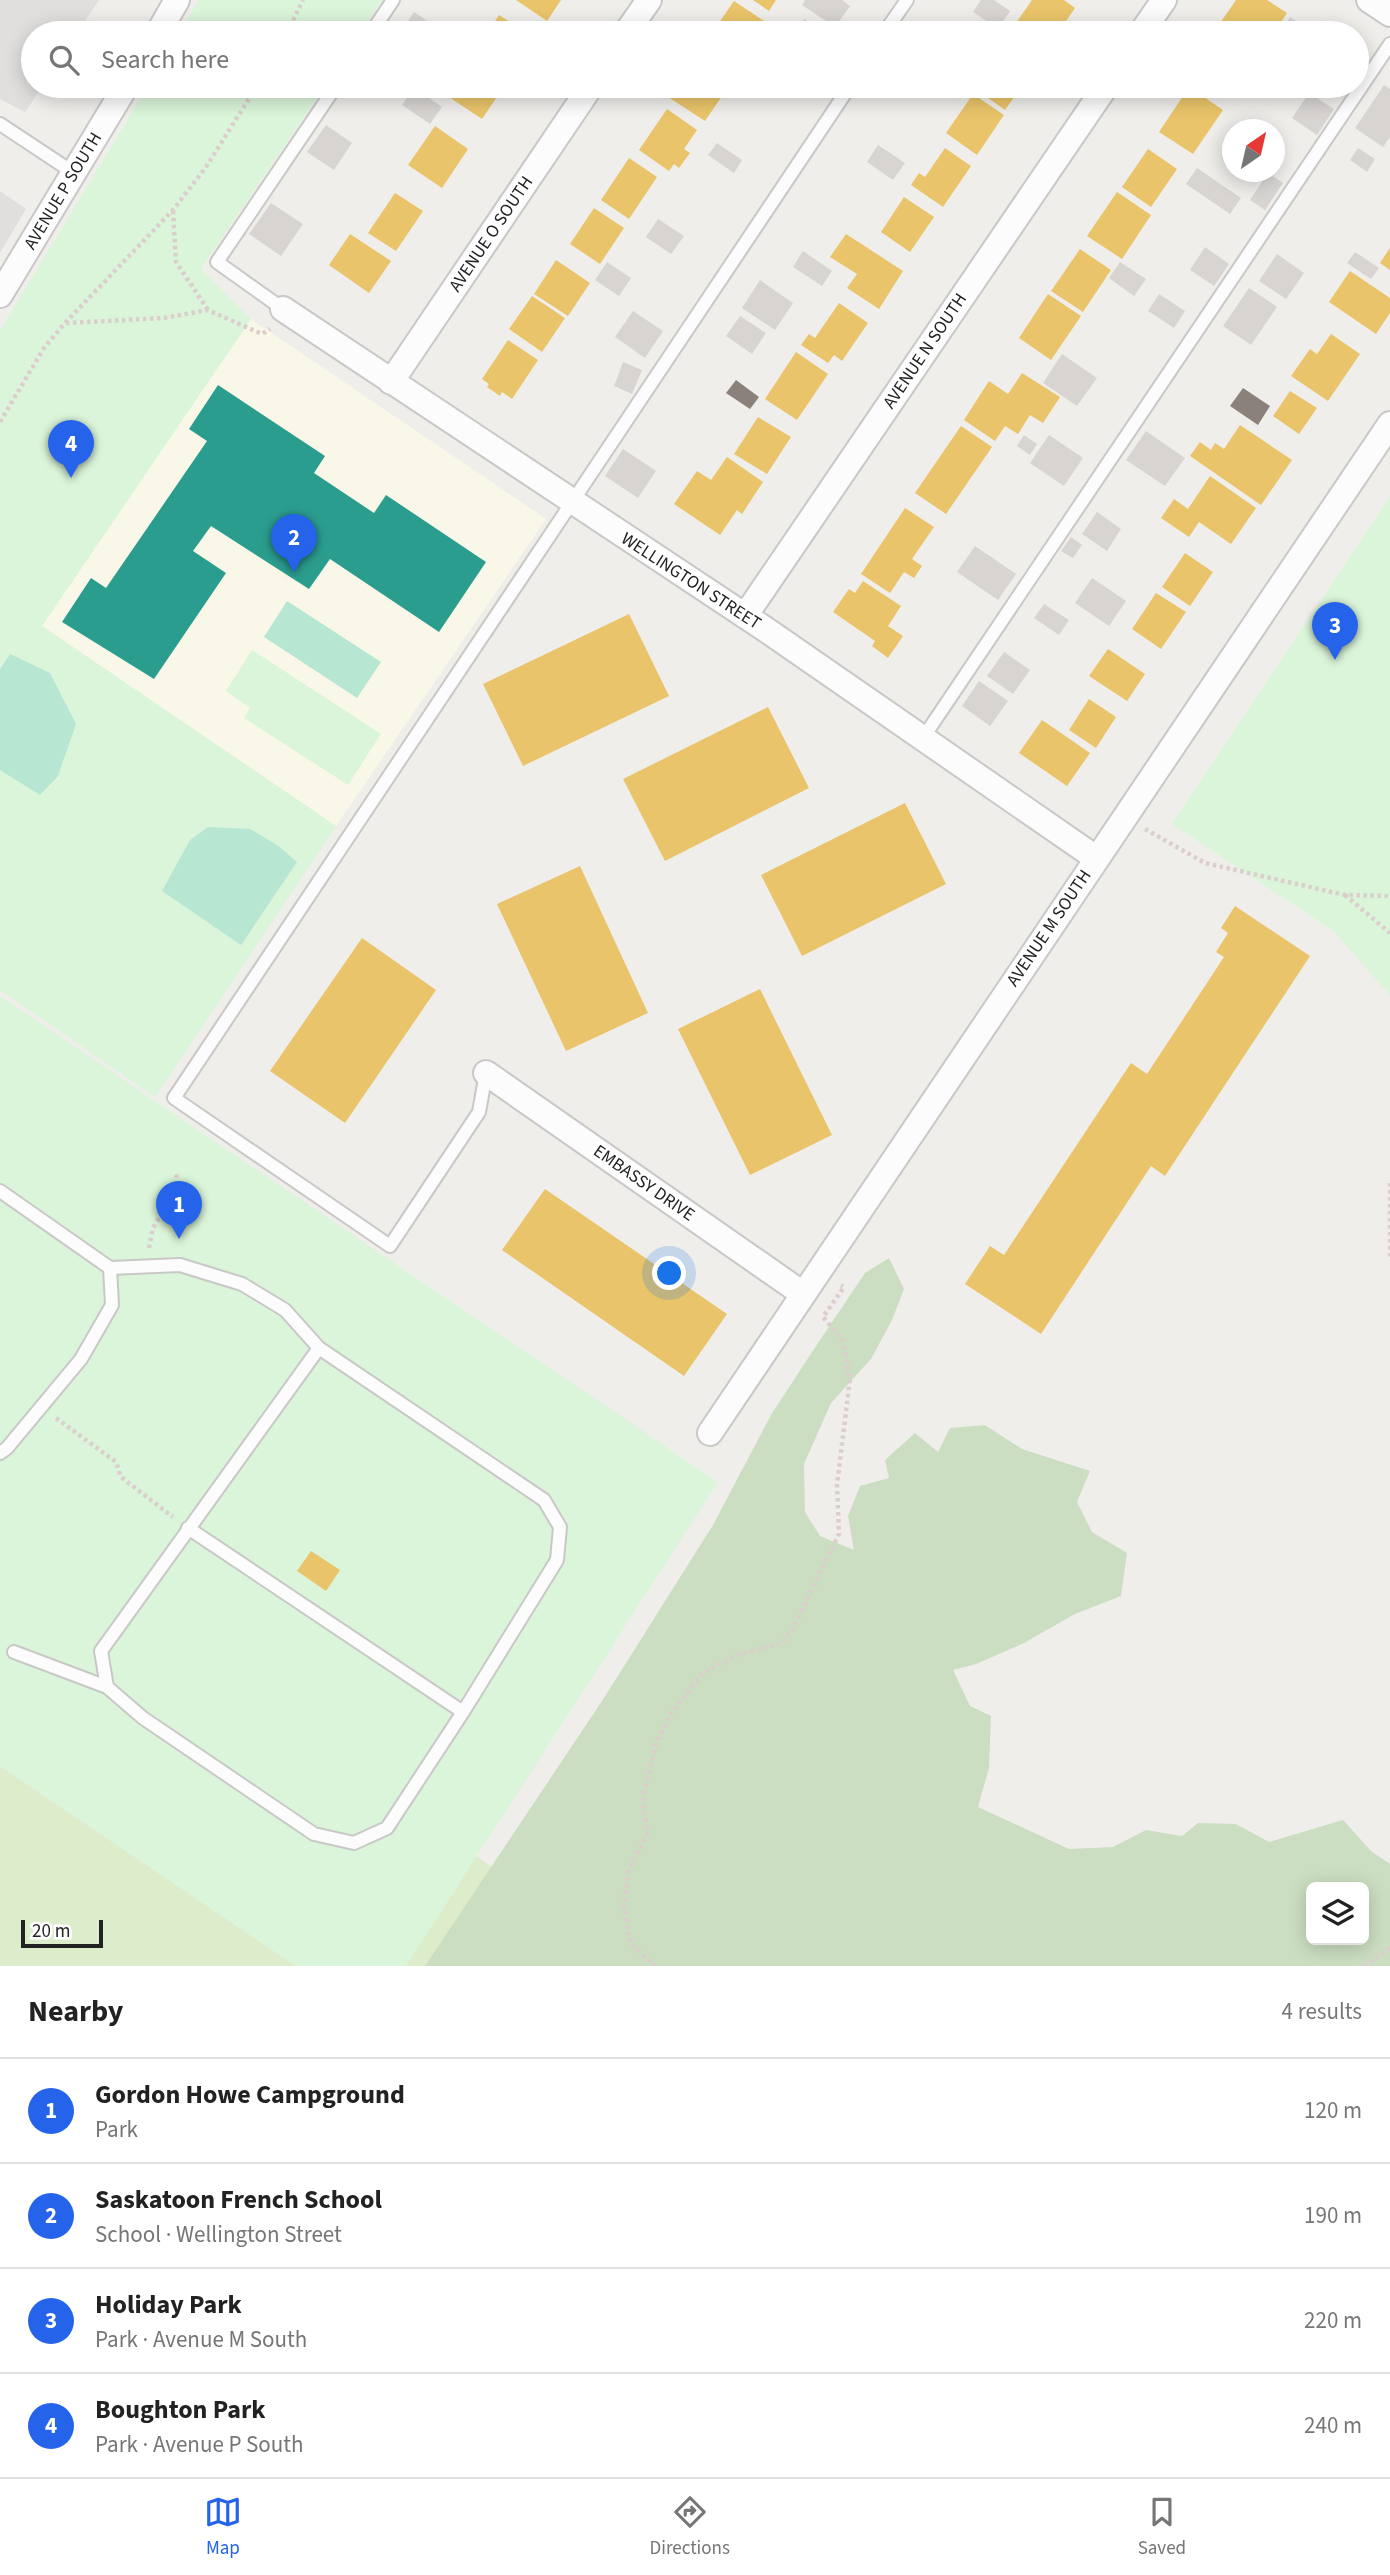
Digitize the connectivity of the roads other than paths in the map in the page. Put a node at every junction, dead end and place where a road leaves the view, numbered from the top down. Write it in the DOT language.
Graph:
graph roads {
  1 [pos="177,0"];
  2 [pos="393,0"];
  3 [pos="649,0"];
  4 [pos="906,0"];
  5 [pos="1164,0"];
  6 [pos="1369,0"];
  7 [pos="1390,14"];
  8 [pos="165,21"];
  9 [pos="379,21"];
  10 [pos="634,21"];
  11 [pos="892,21"];
  12 [pos="1149,21"];
  13 [pos="1390,44"];
  14 [pos="1369,75"];
  15 [pos="119,98"];
  16 [pos="327,98"];
  17 [pos="583,98"];
  18 [pos="842,98"];
  19 [pos="1098,98"];
  20 [pos="1354,98"];
  21 [pos="0,124"];
  22 [pos="74,173"];
  23 [pos="0,295"];
  24 [pos="289,313"];
  25 [pos="391,382"];
  26 [pos="1390,424"];
  27 [pos="573,503"];
  28 [pos="745,616"];
  29 [pos="923,738"];
  30 [pos="1096,858"];
  31 [pos="485,1073"];
  32 [pos="0,1191"];
  33 [pos="14,1201"];
  34 [pos="0,1206"];
  35 [pos="110,1268"];
  36 [pos="803,1294"];
  37 [pos="319,1348"];
  38 [pos="710,1433"];
  39 [pos="0,1453"];
  40 [pos="188,1528"];
  41 [pos="14,1652"];
  42 [pos="107,1687"];
  43 [pos="463,1712"];
  1 -- 8 [label="street"];
  2 -- 9 [label="lane"];
  3 -- 10 [label="street"];
  4 -- 11 [label="lane"];
  5 -- 12 [label="street"];
  6 -- 7 [label="street"];
  13 -- 14 [label="lane"];
  15 -- 22 [label="street, AVENUE P SOUTH"];
  16 -- 24 [label="lane"];
  17 -- 25 [label="street, AVENUE O SOUTH"];
  18 -- 27 [label="lane"];
  19 -- 28 [label="street, AVENUE N SOUTH"];
  20 -- 29 [label="lane"];
  21 -- 22 [label="lane"];
  22 -- 23 [label="street, AVENUE P SOUTH"];
  24 -- 25 [label="street, WELLINGTON STREET"];
  25 -- 27 [label="street, WELLINGTON STREET"];
  26 -- 30 [label="street, AVENUE M SOUTH"];
  27 -- 28 [label="street, WELLINGTON STREET"];
  27 -- 31 [label="lane"];
  28 -- 29 [label="street, WELLINGTON STREET"];
  29 -- 30 [label="street, WELLINGTON STREET"];
  30 -- 36 [label="street, AVENUE M SOUTH"];
  31 -- 36 [label="street, EMBASSY DRIVE"];
  32 -- 33 [label="lane"];
  33 -- 34 [label="lane"];
  33 -- 35 [label="lane"];
  35 -- 37 [label="lane"];
  35 -- 39 [label="lane"];
  36 -- 38 [label="street, AVENUE M SOUTH"];
  37 -- 40 [label="lane"];
  37 -- 43 [label="lane"];
  40 -- 42 [label="lane"];
  40 -- 43 [label="lane"];
  41 -- 42 [label="lane"];
  42 -- 43 [label="lane"];
}
